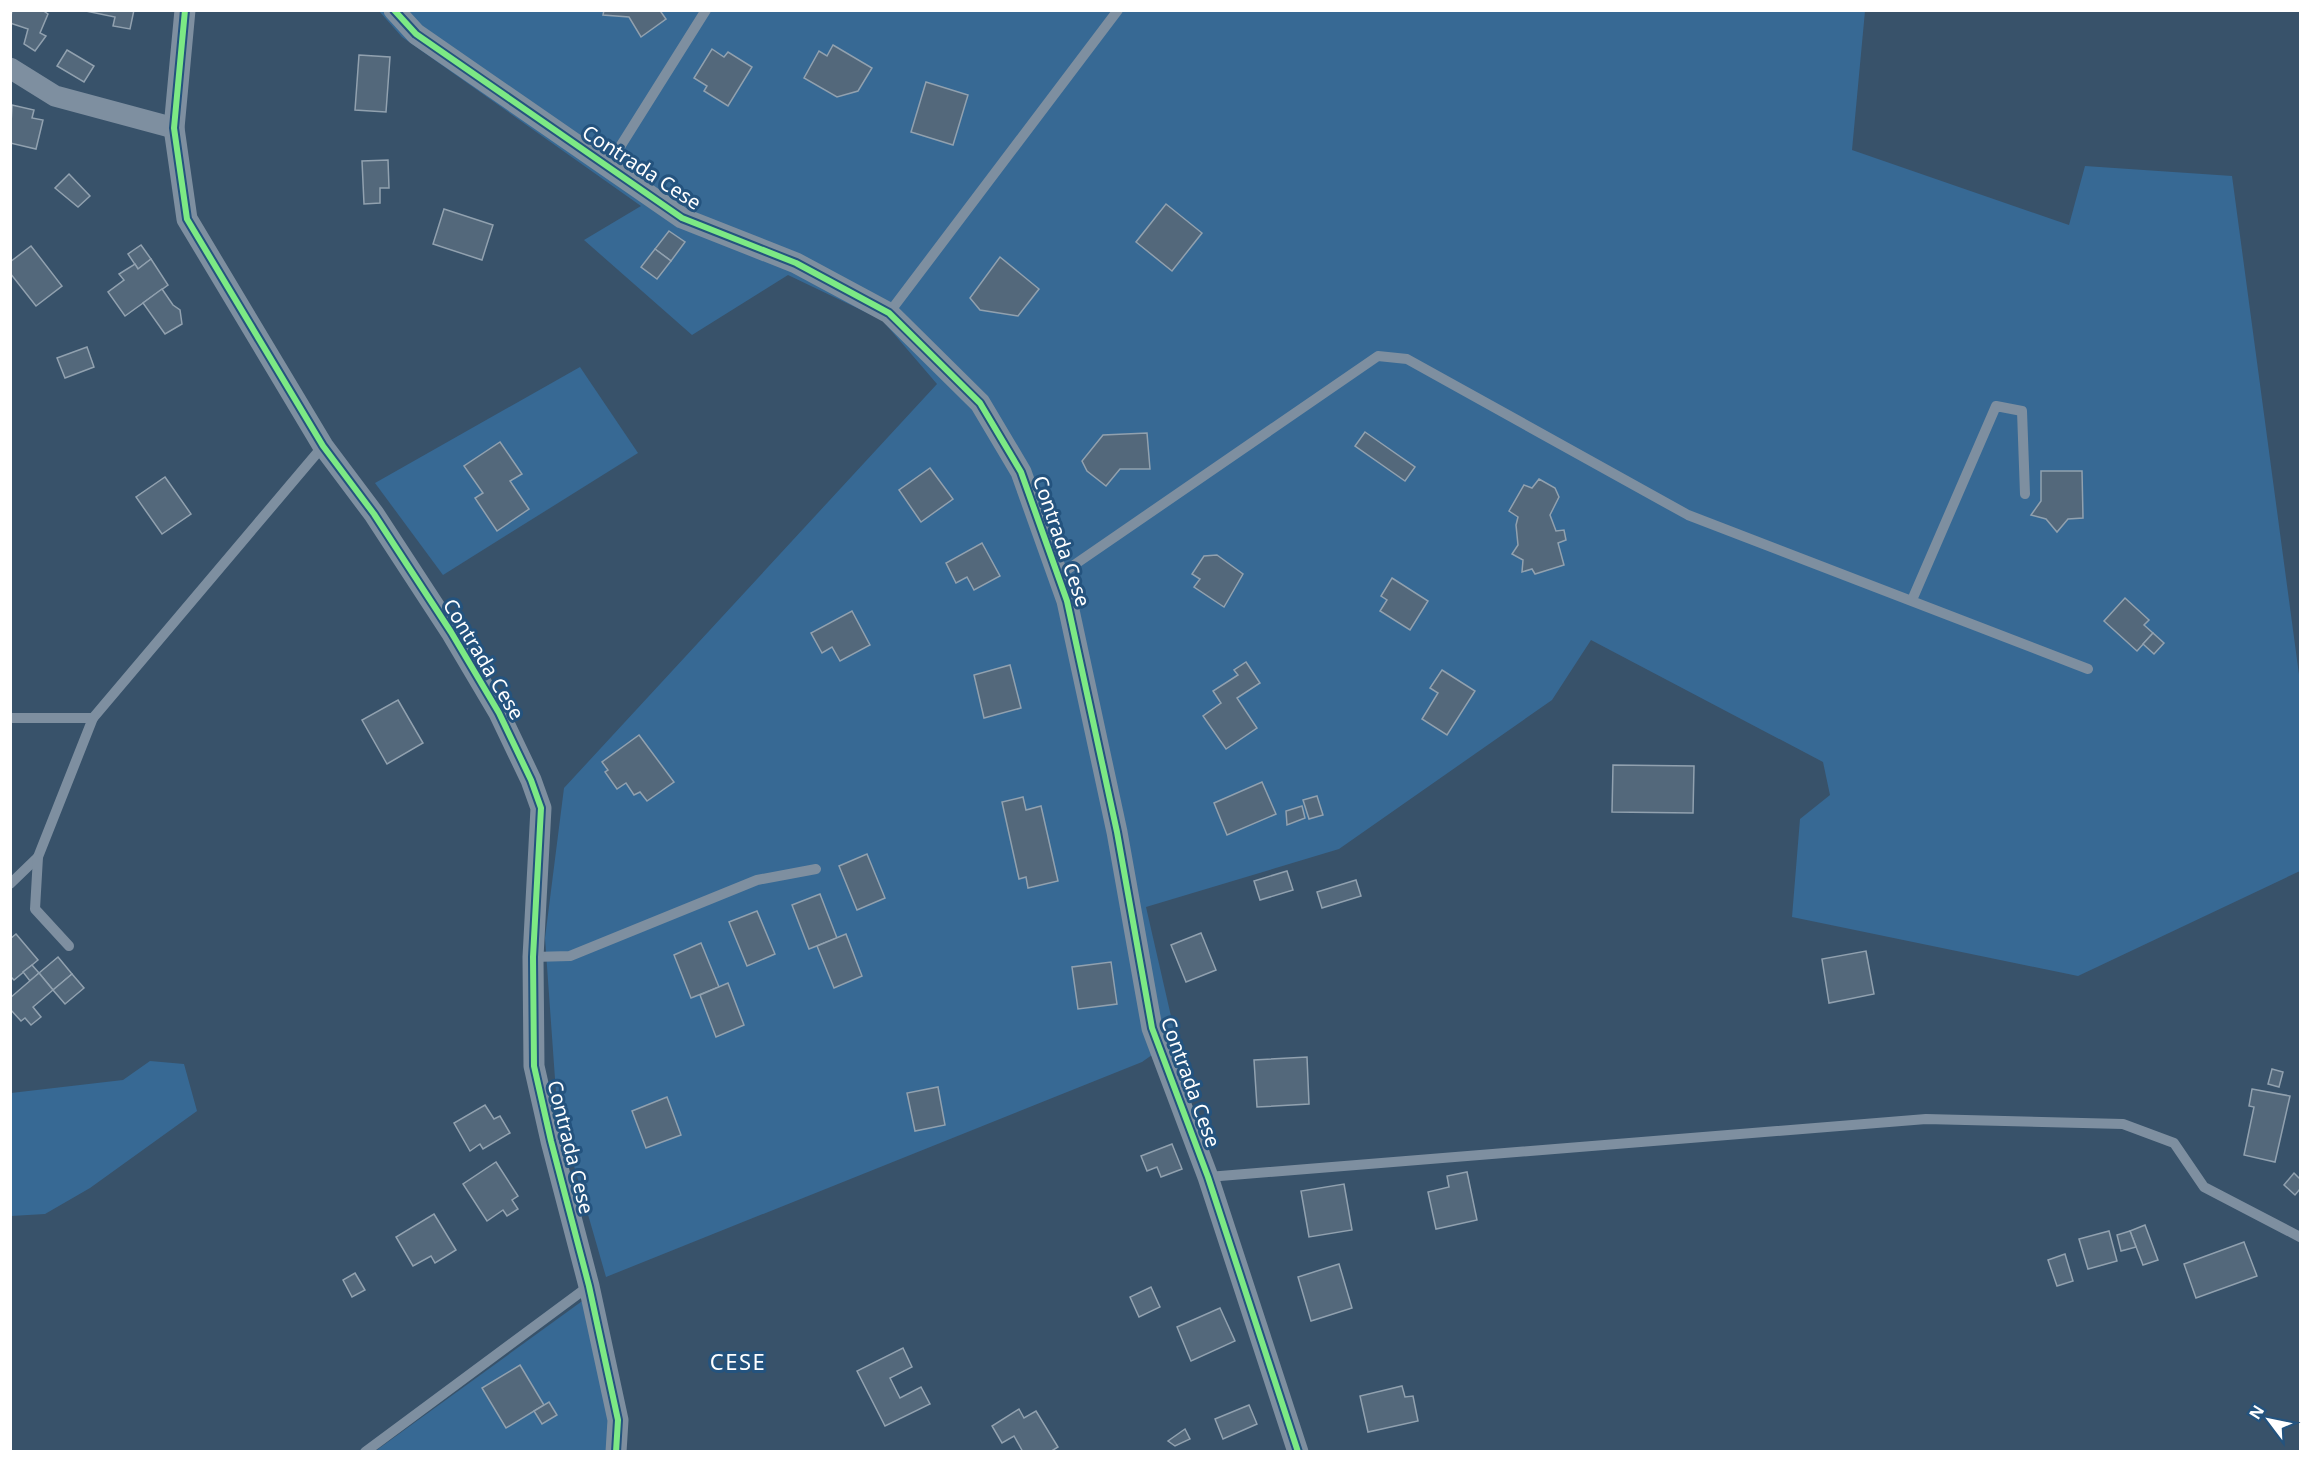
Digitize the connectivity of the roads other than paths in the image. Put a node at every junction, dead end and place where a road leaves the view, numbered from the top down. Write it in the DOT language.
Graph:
graph roads {
  1 [pos="185,10"];
  2 [pos="394,10"];
  3 [pos="706,10"];
  4 [pos="1118,10"];
  5 [pos="10,68"];
  6 [pos="174,128"];
  7 [pos="608,166"];
  8 [pos="889,313"];
  9 [pos="323,446"];
  10 [pos="2025,494"];
  11 [pos="1058,576"];
  12 [pos="1912,600"];
  13 [pos="2088,669"];
  14 [pos="10,718"];
  15 [pos="93,718"];
  16 [pos="38,857"];
  17 [pos="816,869"];
  18 [pos="10,884"];
  19 [pos="69,946"];
  20 [pos="533,957"];
  21 [pos="1208,1177"];
  22 [pos="2301,1237"];
  23 [pos="589,1286"];
  24 [pos="365,1452"];
  25 [pos="616,1452"];
  26 [pos="1298,1452"];
  1 -- 6 [label="street, Contrada Cese"];
  2 -- 7 [label="street, Contrada Cese"];
  3 -- 7 [label="lane"];
  4 -- 8 [label="lane"];
  5 -- 6 [label="street"];
  6 -- 9 [label="street, Contrada Cese"];
  7 -- 8 [label="street, Contrada Cese"];
  8 -- 11 [label="street, Contrada Cese"];
  9 -- 15 [label="lane"];
  9 -- 20 [label="street, Contrada Cese"];
  10 -- 12 [label="lane"];
  11 -- 12 [label="lane"];
  11 -- 21 [label="street, Contrada Cese"];
  12 -- 13 [label="lane"];
  14 -- 15 [label="lane"];
  15 -- 16 [label="lane"];
  16 -- 18 [label="lane"];
  16 -- 19 [label="lane"];
  17 -- 20 [label="lane"];
  20 -- 23 [label="street, Contrada Cese"];
  21 -- 22 [label="lane"];
  21 -- 26 [label="street, Contrada Cese"];
  23 -- 24 [label="lane"];
  23 -- 25 [label="street, Contrada Cese"];
}
